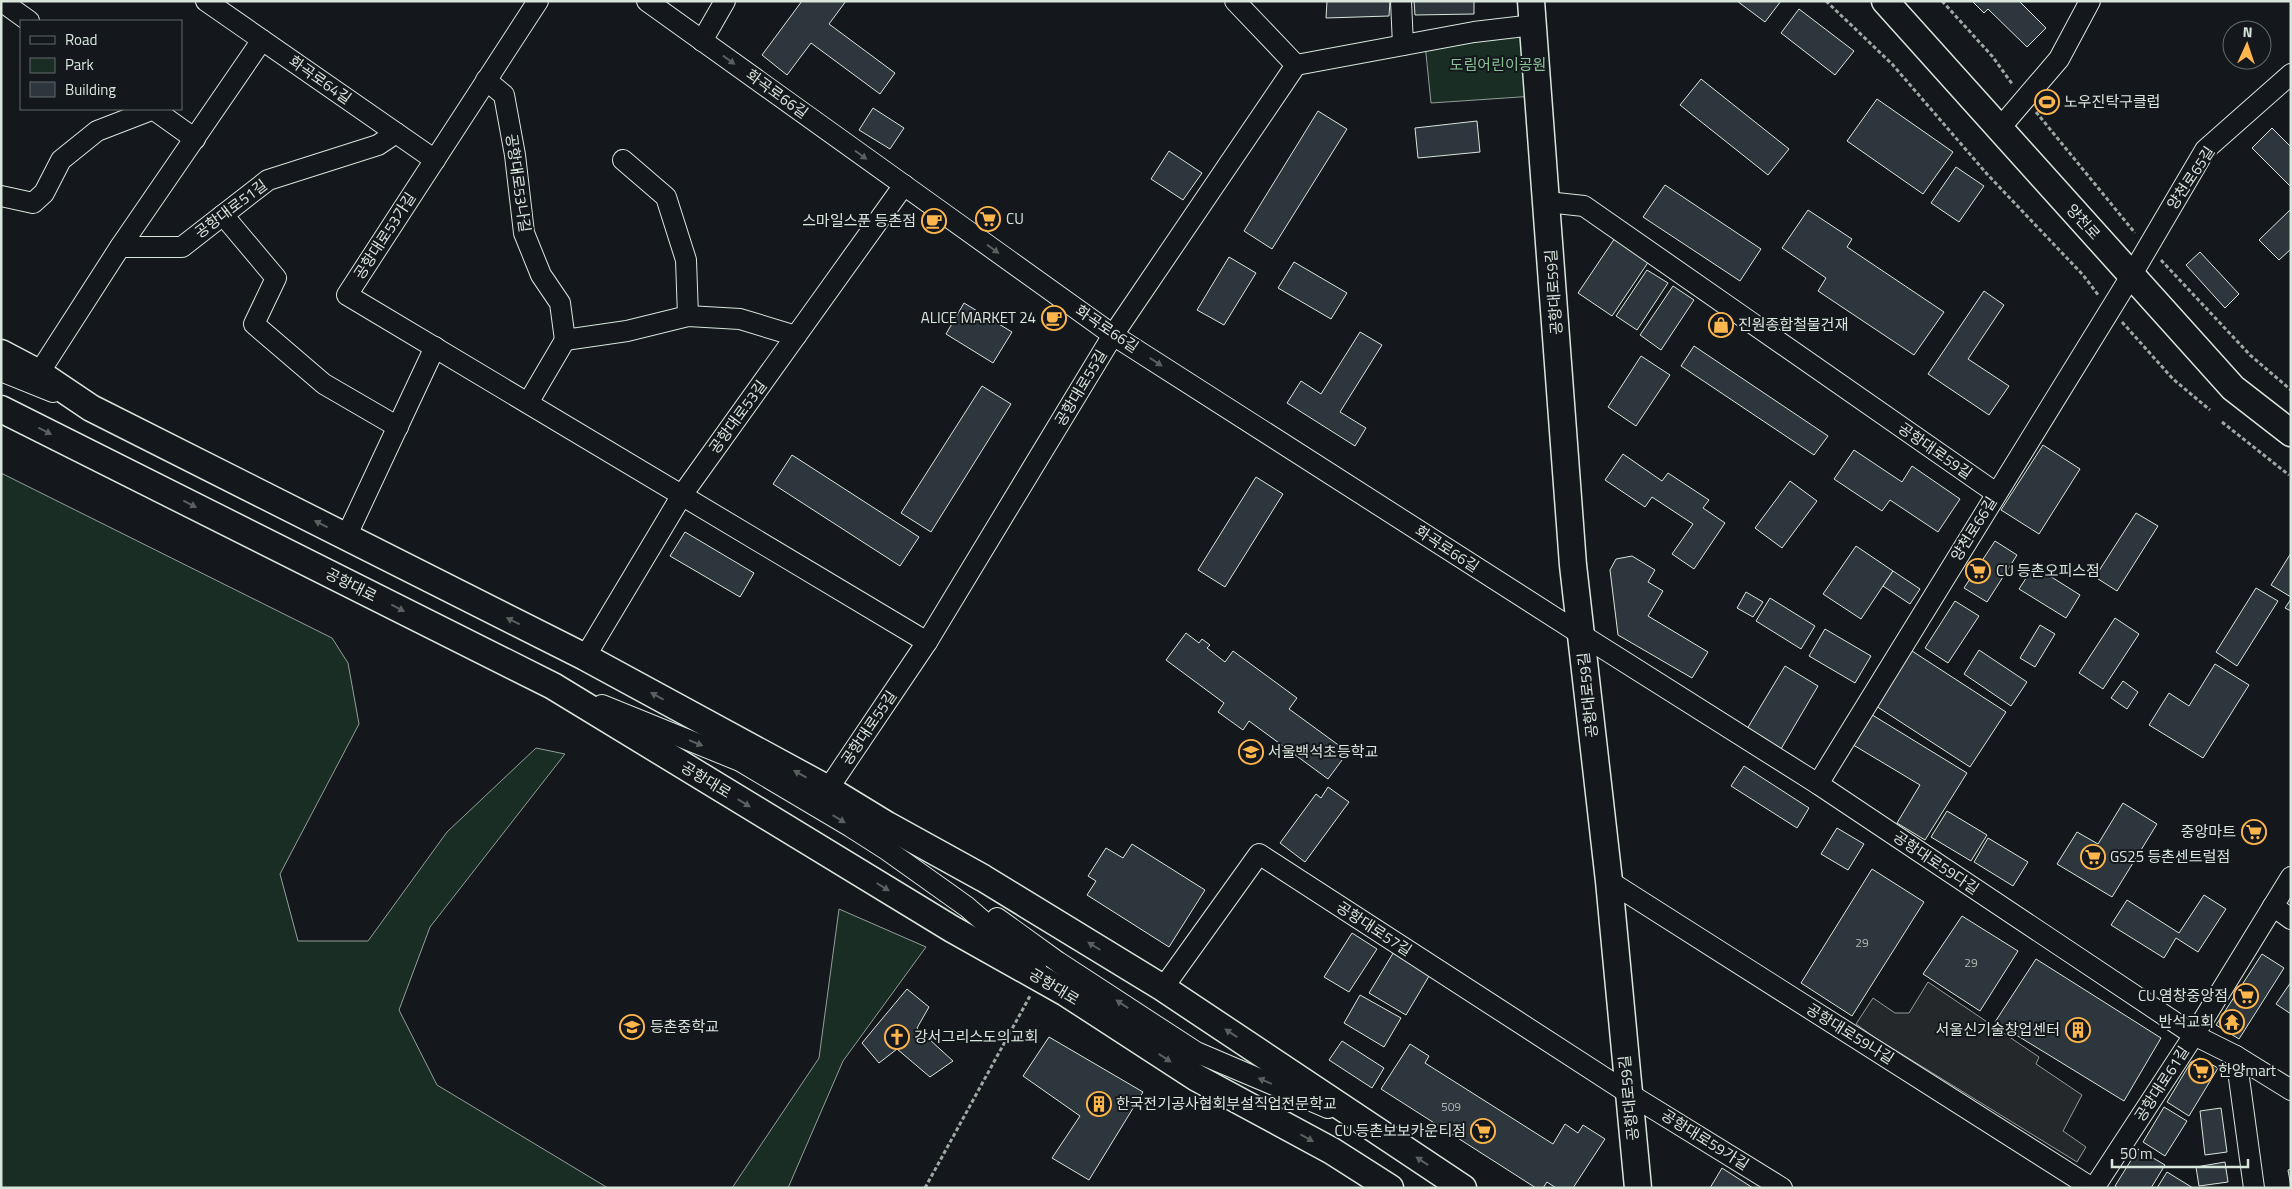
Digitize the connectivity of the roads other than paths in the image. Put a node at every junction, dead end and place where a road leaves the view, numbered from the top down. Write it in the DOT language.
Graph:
graph roads {
  1 [pos="1,1"];
  2 [pos="206,1"];
  3 [pos="538,1"];
  4 [pos="647,1"];
  5 [pos="725,1"];
  6 [pos="1235,1"];
  7 [pos="1401,1"];
  8 [pos="1886,1"];
  9 [pos="2090,1"];
  10 [pos="1532,13"];
  11 [pos="28,20"];
  12 [pos="262,40"];
  13 [pos="702,41"];
  14 [pos="1403,45"];
  15 [pos="1296,65"];
  16 [pos="2291,74"];
  17 [pos="486,80"];
  18 [pos="150,110"];
  19 [pos="154,110"];
  20 [pos="2000,128"];
  21 [pos="396,133"];
  22 [pos="195,139"];
  23 [pos="435,160"];
  24 [pos="623,160"];
  25 [pos="904,185"];
  26 [pos="1,196"];
  27 [pos="1547,202"];
  28 [pos="223,215"];
  29 [pos="120,247"];
  30 [pos="2131,276"];
  31 [pos="688,316"];
  32 [pos="1113,335"];
  33 [pos="796,336"];
  34 [pos="565,340"];
  35 [pos="435,347"];
  36 [pos="1,353"];
  37 [pos="1,371"];
  38 [pos="39,373"];
  39 [pos="528,403"];
  40 [pos="92,408"];
  41 [pos="1,409"];
  42 [pos="398,427"];
  43 [pos="2291,433"];
  44 [pos="1996,494"];
  45 [pos="682,496"];
  46 [pos="346,537"];
  47 [pos="1582,635"];
  48 [pos="927,642"];
  49 [pos="585,657"];
  50 [pos="553,686"];
  51 [pos="1818,784"];
  52 [pos="828,789"];
  53 [pos="887,825"];
  54 [pos="2291,877"];
  55 [pos="1609,881"];
  56 [pos="2273,906"];
  57 [pos="2291,919"];
  58 [pos="1163,988"];
  59 [pos="1066,993"];
  60 [pos="2194,1035"];
  61 [pos="2236,1056"];
  62 [pos="2291,1090"];
  63 [pos="1628,1093"];
  64 [pos="1374,1128"];
  65 [pos="2096,1187"];
  66 [pos="1390,1188"];
  67 [pos="1463,1188"];
  68 [pos="1638,1188"];
  69 [pos="1782,1188"];
  70 [pos="2254,1188"];
  1 -- 11 [label="street"];
  2 -- 12 [label="street, 화곡로64길"];
  3 -- 17 [label="street, 공항대로53가길"];
  4 -- 13 [label="street, 화곡로66길"];
  5 -- 13 [label="street"];
  6 -- 15 [label="street"];
  7 -- 14 [label="street"];
  8 -- 20 [label="main road, 양천로"];
  9 -- 20 [label="street"];
  10 -- 14 [label="street, 공항대로59길"];
  10 -- 27 [label="main road, 공항대로59길"];
  12 -- 21 [label="street, 화곡로64길"];
  12 -- 22 [label="street"];
  13 -- 25 [label="street, 화곡로66길, one-way"];
  14 -- 15 [label="street, 공항대로59길"];
  15 -- 32 [label="street, 공항대로55길"];
  16 -- 30 [label="street, 양천로65길"];
  17 -- 23 [label="street, 공항대로53가길"];
  17 -- 34 [label="street, 공항대로53나길"];
  18 -- 26 [label="street"];
  19 -- 22 [label="street"];
  20 -- 30 [label="main road, 양천로"];
  21 -- 23 [label="street, 화곡로64길"];
  21 -- 28 [label="street, 공항대로51길"];
  22 -- 29 [label="street"];
  23 -- 35 [label="street, 공항대로53가길"];
  24 -- 31 [label="street"];
  25 -- 32 [label="street, 화곡로66길, one-way"];
  25 -- 33 [label="street, 공항대로53길"];
  27 -- 44 [label="street, 공항대로59길"];
  27 -- 47 [label="main road, 공항대로59길"];
  28 -- 29 [label="street, 공항대로51길"];
  28 -- 42 [label="street"];
  29 -- 38 [label="street"];
  30 -- 43 [label="main road, 양천로"];
  30 -- 44 [label="street, 양천로66길"];
  31 -- 33 [label="street"];
  31 -- 34 [label="street"];
  32 -- 47 [label="street, 화곡로66길, one-way"];
  32 -- 48 [label="street, 공항대로55길"];
  33 -- 45 [label="street, 공항대로53길"];
  34 -- 39 [label="street"];
  35 -- 39 [label="street, 공항대로53가길"];
  35 -- 42 [label="street"];
  36 -- 38 [label="main road"];
  37 -- 40 [label="street"];
  38 -- 40 [label="main road"];
  39 -- 45 [label="street, 공항대로53가길"];
  46 -- 40 [label="main road, one-way"];
  41 -- 50 [label="main road, 공항대로, one-way"];
  42 -- 46 [label="street"];
  44 -- 51 [label="street, 양천로66길"];
  45 -- 48 [label="street"];
  45 -- 49 [label="street, 공항대로53길"];
  49 -- 46 [label="main road, one-way"];
  47 -- 51 [label="street, 공항대로59다길"];
  47 -- 55 [label="main road, 공항대로59길"];
  48 -- 52 [label="street, 공항대로55길"];
  52 -- 49 [label="main road, one-way"];
  50 -- 59 [label="main road, 공항대로, one-way"];
  50 -- 59 [label="street, one-way"];
  51 -- 60 [label="street, 공항대로59다길"];
  52 -- 53 [label="main road"];
  58 -- 53 [label="main road, one-way"];
  64 -- 53 [label="street, one-way"];
  54 -- 56 [label="street, 공항대로61길"];
  55 -- 63 [label="main road, 공항대로59길"];
  55 -- 65 [label="street, 공항대로59나길"];
  56 -- 57 [label="street"];
  56 -- 60 [label="street, 공항대로61길"];
  58 -- 63 [label="street, 공항대로57길"];
  64 -- 58 [label="main road, one-way"];
  59 -- 66 [label="main road, 공항대로, one-way"];
  60 -- 61 [label="street, 공항대로59다길"];
  60 -- 65 [label="street, 공항대로61길"];
  61 -- 62 [label="street, 공항대로59다길"];
  61 -- 70 [label="street"];
  63 -- 68 [label="main road, 공항대로59길"];
  63 -- 69 [label="street, 공항대로59가길"];
  67 -- 64 [label="main road, one-way"];
}
